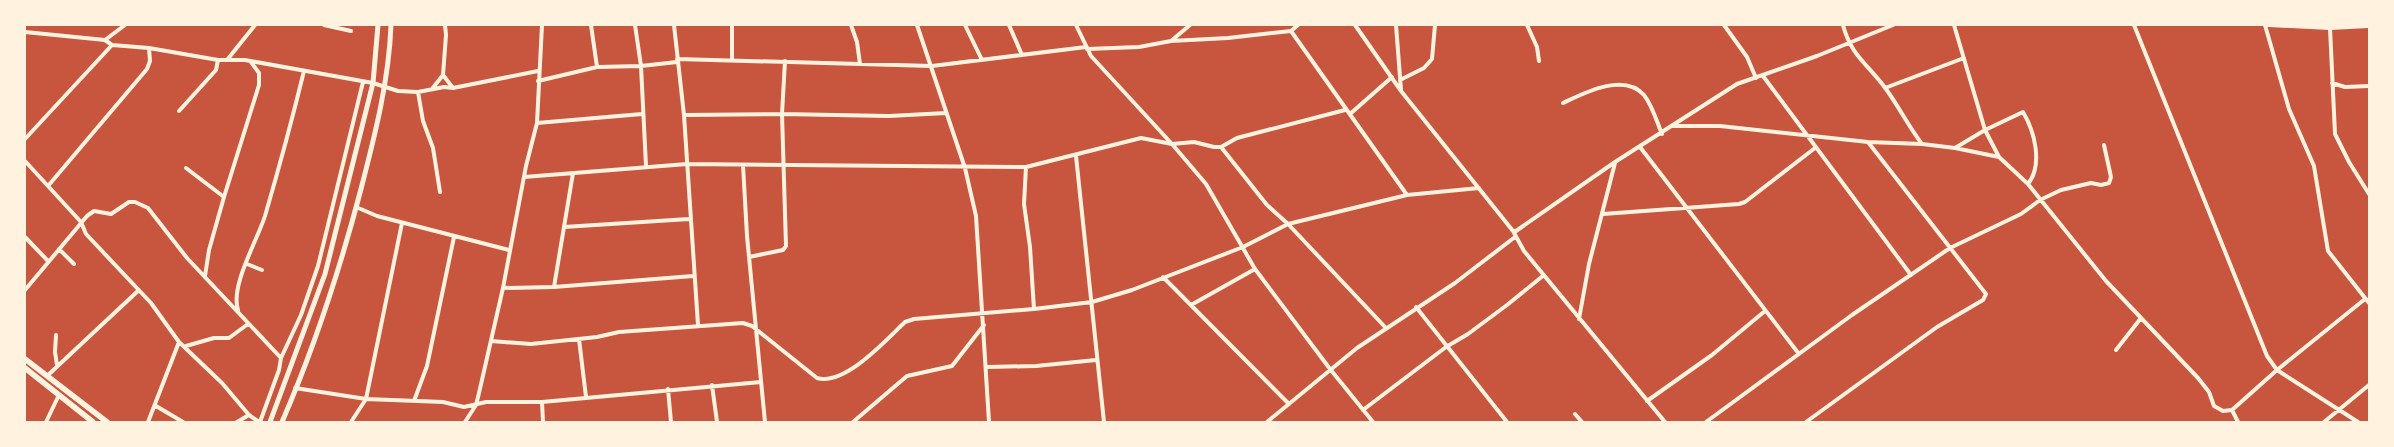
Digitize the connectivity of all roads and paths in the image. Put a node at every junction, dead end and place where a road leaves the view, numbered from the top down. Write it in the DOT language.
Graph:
graph roads {
  1 [pos="125,25"];
  2 [pos="255,25"];
  3 [pos="324,25"];
  4 [pos="378,25"];
  5 [pos="391,25"];
  6 [pos="445,25"];
  7 [pos="542,25"];
  8 [pos="591,25"];
  9 [pos="635,25"];
  10 [pos="674,25"];
  11 [pos="732,25"];
  12 [pos="850,25"];
  13 [pos="917,25"];
  14 [pos="965,25"];
  15 [pos="1009,25"];
  16 [pos="1077,25"];
  17 [pos="1190,25"];
  18 [pos="1298,25"];
  19 [pos="1355,25"];
  20 [pos="1396,25"];
  21 [pos="1435,25"];
  22 [pos="1527,25"];
  23 [pos="1724,25"];
  24 [pos="1842,25"];
  25 [pos="1893,25"];
  26 [pos="1954,25"];
  27 [pos="2134,25"];
  28 [pos="2265,25"];
  29 [pos="2269,25"];
  30 [pos="2297,26"];
  31 [pos="2369,26"];
  32 [pos="2330,28"];
  33 [pos="351,31"];
  34 [pos="1291,31"];
  35 [pos="25,32"];
  36 [pos="105,40"];
  37 [pos="1171,41"];
  38 [pos="1848,43"];
  39 [pos="112,45"];
  40 [pos="149,48"];
  41 [pos="1086,48"];
  42 [pos="1022,55"];
  43 [pos="1964,58"];
  44 [pos="218,60"];
  45 [pos="227,60"];
  46 [pos="677,60"];
  47 [pos="982,60"];
  48 [pos="732,61"];
  49 [pos="785,61"];
  50 [pos="1539,61"];
  51 [pos="251,62"];
  52 [pos="860,64"];
  53 [pos="642,66"];
  54 [pos="932,66"];
  55 [pos="597,67"];
  56 [pos="304,71"];
  57 [pos="538,71"];
  58 [pos="443,75"];
  59 [pos="1763,76"];
  60 [pos="1392,77"];
  61 [pos="1756,78"];
  62 [pos="538,80"];
  63 [pos="1400,80"];
  64 [pos="363,82"];
  65 [pos="373,83"];
  66 [pos="2332,84"];
  67 [pos="2369,86"];
  68 [pos="384,87"];
  69 [pos="453,88"];
  70 [pos="1885,88"];
  71 [pos="432,90"];
  72 [pos="1401,91"];
  73 [pos="418,92"];
  74 [pos="1563,103"];
  75 [pos="1345,110"];
  76 [pos="178,111"];
  77 [pos="946,113"];
  78 [pos="642,114"];
  79 [pos="782,114"];
  80 [pos="1350,114"];
  81 [pos="684,115"];
  82 [pos="537,123"];
  83 [pos="1674,126"];
  84 [pos="1985,130"];
  85 [pos="1662,134"];
  86 [pos="1806,137"];
  87 [pos="25,138"];
  88 [pos="1868,142"];
  89 [pos="1172,144"];
  90 [pos="1922,144"];
  91 [pos="2104,145"];
  92 [pos="1221,146"];
  93 [pos="1640,147"];
  94 [pos="1815,148"];
  95 [pos="1955,148"];
  96 [pos="1076,156"];
  97 [pos="1998,157"];
  98 [pos="25,161"];
  99 [pos="1615,162"];
  100 [pos="687,164"];
  101 [pos="744,165"];
  102 [pos="785,165"];
  103 [pos="646,166"];
  104 [pos="1026,167"];
  105 [pos="186,168"];
  106 [pos="965,168"];
  107 [pos="573,173"];
  108 [pos="524,177"];
  109 [pos="2028,184"];
  110 [pos="48,186"];
  111 [pos="1479,188"];
  112 [pos="440,192"];
  113 [pos="2369,194"];
  114 [pos="1407,195"];
  115 [pos="224,197"];
  116 [pos="2040,200"];
  117 [pos="356,207"];
  118 [pos="1687,209"];
  119 [pos="1603,214"];
  120 [pos="689,219"];
  121 [pos="81,222"];
  122 [pos="402,223"];
  123 [pos="1288,224"];
  124 [pos="564,227"];
  125 [pos="1512,231"];
  126 [pos="25,237"];
  127 [pos="454,237"];
  128 [pos="1515,237"];
  129 [pos="1243,246"];
  130 [pos="1950,248"];
  131 [pos="59,249"];
  132 [pos="509,250"];
  133 [pos="749,256"];
  134 [pos="48,261"];
  135 [pos="74,264"];
  136 [pos="247,264"];
  137 [pos="1255,269"];
  138 [pos="262,270"];
  139 [pos="1544,275"];
  140 [pos="1911,275"];
  141 [pos="205,276"];
  142 [pos="693,276"];
  143 [pos="1163,277"];
  144 [pos="554,287"];
  145 [pos="503,288"];
  146 [pos="25,290"];
  147 [pos="139,290"];
  148 [pos="2365,299"];
  149 [pos="1092,302"];
  150 [pos="2369,303"];
  151 [pos="1191,305"];
  152 [pos="1416,307"];
  153 [pos="1034,309"];
  154 [pos="1765,311"];
  155 [pos="238,312"];
  156 [pos="984,314"];
  157 [pos="2141,318"];
  158 [pos="1579,319"];
  159 [pos="248,324"];
  160 [pos="985,324"];
  161 [pos="698,325"];
  162 [pos="1386,328"];
  163 [pos="757,330"];
  164 [pos="56,336"];
  165 [pos="579,339"];
  166 [pos="491,341"];
  167 [pos="179,342"];
  168 [pos="186,346"];
  169 [pos="1446,347"];
  170 [pos="2116,350"];
  171 [pos="1799,354"];
  172 [pos="281,358"];
  173 [pos="25,359"];
  174 [pos="1096,360"];
  175 [pos="57,365"];
  176 [pos="987,367"];
  177 [pos="25,368"];
  178 [pos="1330,370"];
  179 [pos="2277,370"];
  180 [pos="47,376"];
  181 [pos="761,382"];
  182 [pos="712,385"];
  183 [pos="2369,385"];
  184 [pos="295,388"];
  185 [pos="668,389"];
  186 [pos="59,396"];
  187 [pos="586,397"];
  188 [pos="366,399"];
  189 [pos="414,401"];
  190 [pos="1647,401"];
  191 [pos="542,402"];
  192 [pos="1288,404"];
  193 [pos="476,405"];
  194 [pos="156,406"];
  195 [pos="2340,409"];
  196 [pos="1363,410"];
  197 [pos="2232,410"];
  198 [pos="1575,414"];
  199 [pos="249,415"];
  200 [pos="46,422"];
  201 [pos="93,422"];
  202 [pos="107,422"];
  203 [pos="148,422"];
  204 [pos="183,422"];
  205 [pos="237,422"];
  206 [pos="260,422"];
  207 [pos="270,422"];
  208 [pos="282,422"];
  209 [pos="351,422"];
  210 [pos="465,422"];
  211 [pos="543,422"];
  212 [pos="671,422"];
  213 [pos="717,422"];
  214 [pos="764,422"];
  215 [pos="853,422"];
  216 [pos="989,422"];
  217 [pos="1104,422"];
  218 [pos="1267,422"];
  219 [pos="1373,422"];
  220 [pos="1507,422"];
  221 [pos="1582,422"];
  222 [pos="1665,422"];
  223 [pos="1706,422"];
  224 [pos="1806,422"];
  225 [pos="2238,422"];
  226 [pos="2324,422"];
  227 [pos="2358,422"];
  1 -- 36 [label="street"];
  2 -- 45 [label="street"];
  3 -- 33 [label="street"];
  4 -- 65 [label="main road"];
  5 -- 68 [label="main road"];
  6 -- 58 [label="street"];
  7 -- 57 [label="street"];
  8 -- 55 [label="street"];
  9 -- 53 [label="street"];
  10 -- 46 [label="street"];
  11 -- 48 [label="street"];
  12 -- 52 [label="street"];
  13 -- 54 [label="street"];
  14 -- 47 [label="street"];
  15 -- 42 [label="street"];
  16 -- 41 [label="street"];
  17 -- 37 [label="street"];
  18 -- 34 [label="street"];
  19 -- 60 [label="street"];
  20 -- 63 [label="street"];
  21 -- 63 [label="street"];
  22 -- 50 [label="street"];
  23 -- 61 [label="street"];
  24 -- 38 [label="street"];
  25 -- 38 [label="street"];
  26 -- 43 [label="street"];
  27 -- 179 [label="street"];
  28 -- 148 [label="street"];
  29 -- 30 [label="street"];
  30 -- 32 [label="street"];
  31 -- 32 [label="street"];
  32 -- 66 [label="street"];
  34 -- 37 [label="street"];
  34 -- 75 [label="street"];
  35 -- 36 [label="street"];
  36 -- 39 [label="street"];
  37 -- 41 [label="street"];
  38 -- 59 [label="street"];
  38 -- 70 [label="street"];
  39 -- 40 [label="street"];
  39 -- 87 [label="street"];
  40 -- 44 [label="street"];
  40 -- 110 [label="street"];
  41 -- 42 [label="street"];
  41 -- 89 [label="street"];
  42 -- 47 [label="street"];
  43 -- 70 [label="street"];
  43 -- 84 [label="street"];
  44 -- 45 [label="street"];
  44 -- 76 [label="street"];
  45 -- 51 [label="street"];
  46 -- 48 [label="street"];
  46 -- 53 [label="street"];
  46 -- 81 [label="street"];
  47 -- 54 [label="street"];
  48 -- 49 [label="street"];
  49 -- 52 [label="street"];
  49 -- 79 [label="street"];
  51 -- 56 [label="street"];
  51 -- 115 [label="street"];
  52 -- 54 [label="street"];
  53 -- 55 [label="street"];
  53 -- 78 [label="street"];
  54 -- 77 [label="street"];
  55 -- 62 [label="street"];
  56 -- 64 [label="street"];
  56 -- 136 [label="street"];
  57 -- 62 [label="street"];
  57 -- 69 [label="street"];
  58 -- 69 [label="street"];
  58 -- 71 [label="street"];
  59 -- 61 [label="street"];
  59 -- 86 [label="street"];
  60 -- 72 [label="street"];
  60 -- 80 [label="street"];
  61 -- 83 [label="street"];
  62 -- 82 [label="street"];
  63 -- 72 [label="street"];
  64 -- 65 [label="street"];
  64 -- 172 [label="street"];
  65 -- 68 [label="street"];
  65 -- 207 [label="main road"];
  66 -- 67 [label="street"];
  66 -- 113 [label="street"];
  68 -- 73 [label="street"];
  68 -- 117 [label="main road"];
  69 -- 71 [label="street"];
  70 -- 90 [label="street"];
  71 -- 73 [label="street"];
  72 -- 111 [label="street"];
  73 -- 112 [label="street"];
  74 -- 85 [label="street"];
  75 -- 80 [label="street"];
  75 -- 92 [label="street"];
  77 -- 79 [label="street"];
  77 -- 106 [label="street"];
  78 -- 82 [label="street"];
  78 -- 103 [label="street"];
  79 -- 81 [label="street"];
  79 -- 102 [label="street"];
  80 -- 114 [label="street"];
  81 -- 100 [label="street"];
  82 -- 108 [label="street"];
  83 -- 85 [label="street"];
  83 -- 86 [label="street"];
  84 -- 95 [label="street"];
  84 -- 97 [label="street"];
  84 -- 109 [label="street"];
  85 -- 93 [label="street"];
  86 -- 88 [label="street"];
  86 -- 94 [label="street"];
  88 -- 90 [label="street"];
  88 -- 130 [label="street"];
  89 -- 92 [label="street"];
  89 -- 96 [label="street"];
  89 -- 129 [label="street"];
  90 -- 95 [label="street"];
  91 -- 116 [label="street"];
  92 -- 123 [label="street"];
  93 -- 99 [label="street"];
  93 -- 118 [label="street"];
  94 -- 118 [label="street"];
  94 -- 140 [label="street"];
  95 -- 97 [label="street"];
  96 -- 104 [label="street"];
  96 -- 149 [label="street"];
  97 -- 109 [label="street"];
  98 -- 110 [label="street"];
  99 -- 119 [label="street"];
  99 -- 125 [label="street"];
  100 -- 101 [label="street"];
  100 -- 103 [label="street"];
  100 -- 120 [label="street"];
  101 -- 102 [label="street"];
  101 -- 133 [label="street"];
  102 -- 106 [label="street"];
  102 -- 133 [label="street"];
  103 -- 107 [label="street"];
  104 -- 106 [label="street"];
  104 -- 153 [label="street"];
  105 -- 115 [label="street"];
  106 -- 156 [label="street"];
  107 -- 108 [label="street"];
  107 -- 124 [label="street"];
  108 -- 132 [label="street"];
  109 -- 116 [label="street"];
  110 -- 121 [label="street"];
  111 -- 114 [label="street"];
  111 -- 125 [label="street"];
  114 -- 123 [label="street"];
  115 -- 141 [label="street"];
  116 -- 130 [label="street"];
  116 -- 157 [label="street"];
  117 -- 122 [label="street"];
  117 -- 184 [label="main road"];
  118 -- 119 [label="street"];
  118 -- 154 [label="street"];
  119 -- 158 [label="street"];
  120 -- 124 [label="street"];
  120 -- 142 [label="street"];
  121 -- 131 [label="street"];
  121 -- 141 [label="street"];
  121 -- 147 [label="street"];
  122 -- 127 [label="street"];
  122 -- 188 [label="street"];
  123 -- 129 [label="street"];
  123 -- 162 [label="street"];
  124 -- 144 [label="street"];
  125 -- 128 [label="street"];
  126 -- 134 [label="street"];
  127 -- 132 [label="street"];
  127 -- 189 [label="street"];
  128 -- 139 [label="street"];
  128 -- 152 [label="street"];
  129 -- 137 [label="street"];
  129 -- 143 [label="street"];
  130 -- 140 [label="street"];
  130 -- 224 [label="street"];
  131 -- 134 [label="street"];
  131 -- 135 [label="street"];
  132 -- 145 [label="street"];
  133 -- 163 [label="street"];
  134 -- 146 [label="street"];
  136 -- 138 [label="street"];
  136 -- 155 [label="street"];
  137 -- 151 [label="street"];
  137 -- 178 [label="street"];
  139 -- 158 [label="street"];
  139 -- 169 [label="street"];
  140 -- 171 [label="street"];
  141 -- 155 [label="street"];
  142 -- 144 [label="street"];
  142 -- 161 [label="street"];
  143 -- 149 [label="street"];
  143 -- 151 [label="street"];
  144 -- 145 [label="street"];
  145 -- 166 [label="street"];
  147 -- 167 [label="street"];
  147 -- 175 [label="street"];
  148 -- 150 [label="street"];
  148 -- 179 [label="street"];
  149 -- 153 [label="street"];
  149 -- 174 [label="street"];
  151 -- 192 [label="street"];
  152 -- 162 [label="street"];
  152 -- 169 [label="street"];
  153 -- 156 [label="street"];
  154 -- 171 [label="street"];
  154 -- 190 [label="street"];
  155 -- 159 [label="street"];
  156 -- 160 [label="street"];
  156 -- 163 [label="street"];
  157 -- 170 [label="street"];
  157 -- 197 [label="street"];
  158 -- 190 [label="street"];
  159 -- 168 [label="street"];
  159 -- 172 [label="street"];
  160 -- 176 [label="street"];
  160 -- 215 [label="street"];
  161 -- 163 [label="street"];
  161 -- 165 [label="street"];
  162 -- 178 [label="street"];
  163 -- 181 [label="street"];
  164 -- 175 [label="street"];
  165 -- 166 [label="street"];
  165 -- 187 [label="street"];
  166 -- 193 [label="street"];
  167 -- 168 [label="street"];
  167 -- 194 [label="street"];
  168 -- 199 [label="street"];
  169 -- 196 [label="street"];
  169 -- 220 [label="street"];
  171 -- 223 [label="street"];
  172 -- 206 [label="street"];
  173 -- 180 [label="main road"];
  174 -- 176 [label="street"];
  174 -- 217 [label="street"];
  175 -- 180 [label="street"];
  176 -- 216 [label="street"];
  177 -- 186 [label="main road"];
  178 -- 192 [label="street"];
  178 -- 196 [label="street"];
  179 -- 195 [label="street"];
  179 -- 197 [label="street"];
  180 -- 202 [label="main road"];
  181 -- 182 [label="street"];
  181 -- 214 [label="street"];
  182 -- 185 [label="street"];
  182 -- 213 [label="street"];
  183 -- 195 [label="street"];
  184 -- 188 [label="street"];
  184 -- 208 [label="main road"];
  185 -- 187 [label="street"];
  185 -- 212 [label="street"];
  186 -- 200 [label="street"];
  186 -- 201 [label="main road"];
  187 -- 191 [label="street"];
  188 -- 189 [label="street"];
  188 -- 209 [label="street"];
  189 -- 193 [label="street"];
  190 -- 222 [label="street"];
  191 -- 193 [label="street"];
  191 -- 211 [label="street"];
  192 -- 218 [label="street"];
  193 -- 210 [label="street"];
  194 -- 203 [label="street"];
  194 -- 204 [label="street"];
  195 -- 226 [label="street"];
  195 -- 227 [label="street"];
  196 -- 219 [label="street"];
  197 -- 225 [label="street"];
  198 -- 221 [label="street"];
  199 -- 205 [label="street"];
  199 -- 206 [label="street"];
}
